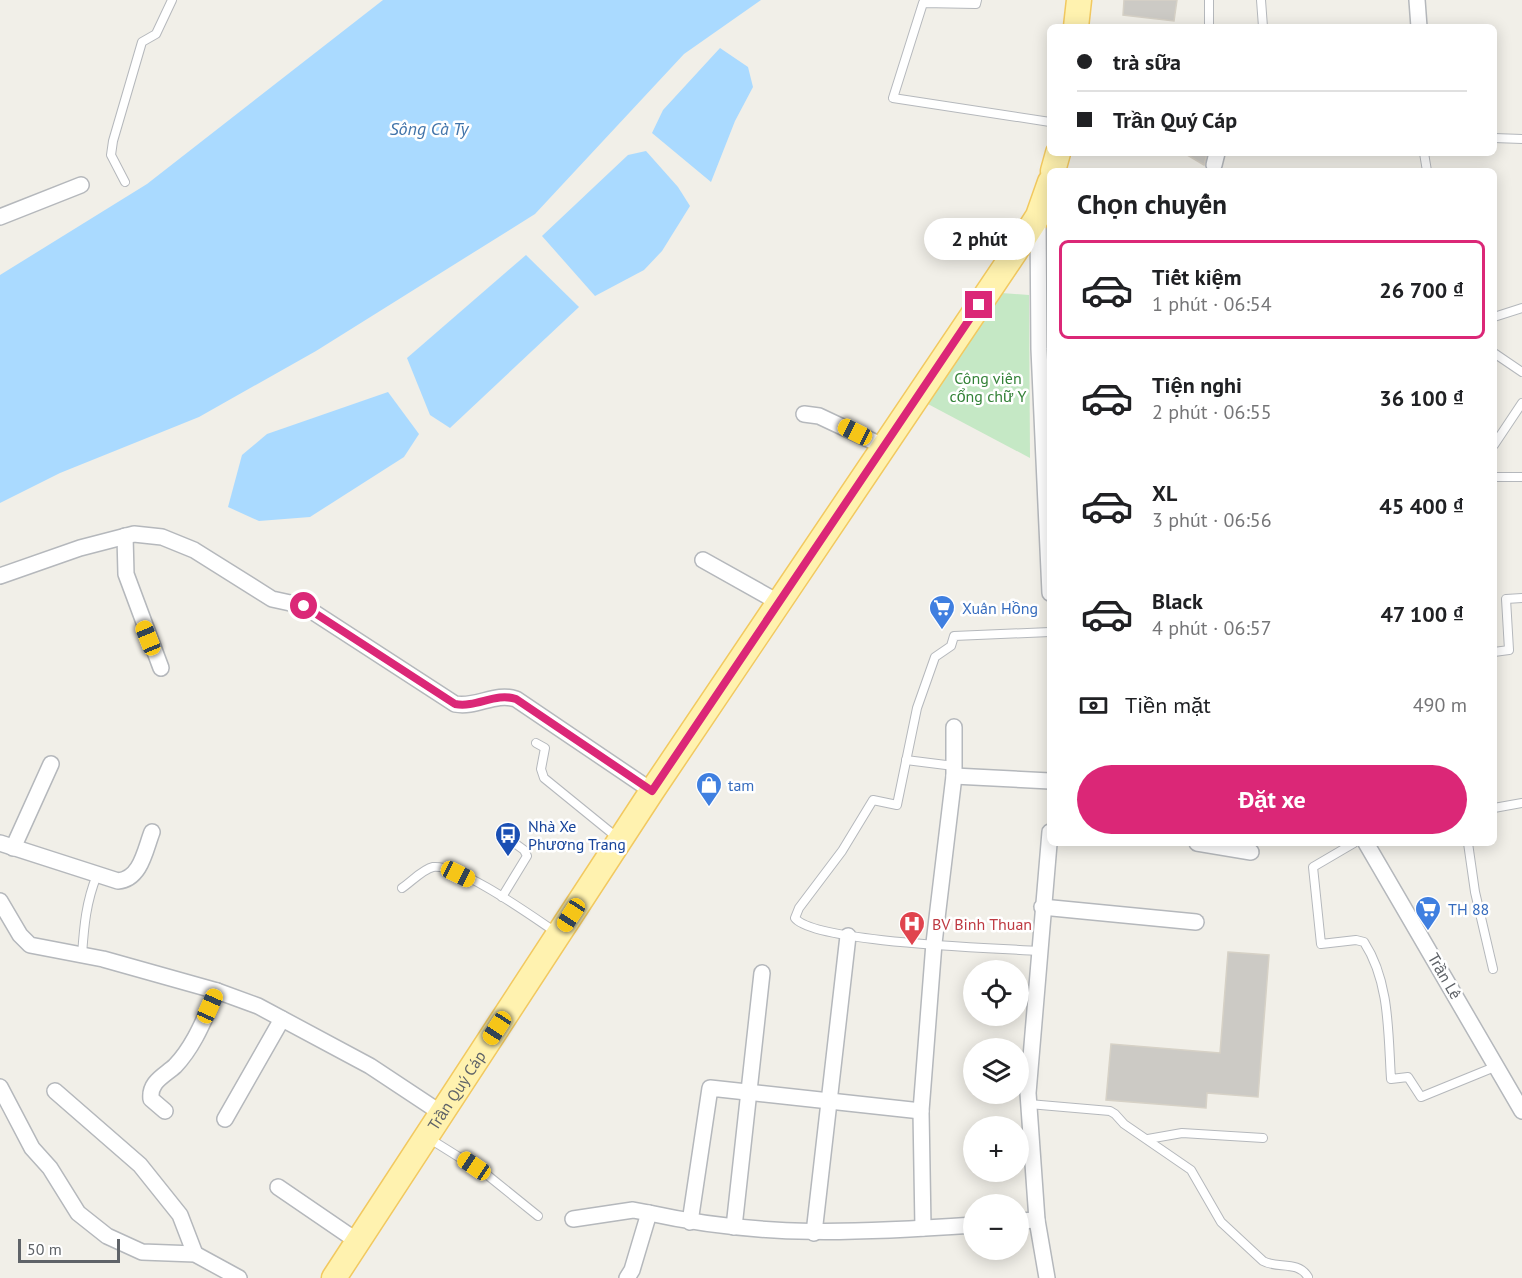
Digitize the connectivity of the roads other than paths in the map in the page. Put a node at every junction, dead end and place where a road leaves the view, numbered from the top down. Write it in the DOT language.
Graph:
graph roads {
  1 [pos="172,0"];
  2 [pos="977,0"];
  3 [pos="1079,0"];
  4 [pos="1209,0"];
  5 [pos="1261,0"];
  6 [pos="1417,0"];
  7 [pos="1076,24"];
  8 [pos="1209,24"];
  9 [pos="1263,24"];
  10 [pos="1419,24"];
  11 [pos="1047,122"];
  12 [pos="1497,138"];
  13 [pos="1522,139"];
  14 [pos="125,182"];
  15 [pos="81,185"];
  16 [pos="1047,190"];
  17 [pos="0,216"];
  18 [pos="1038,216"];
  19 [pos="1044,247"];
  20 [pos="1522,308"];
  21 [pos="1497,316"];
  22 [pos="1497,355"];
  23 [pos="1522,372"];
  24 [pos="1522,403"];
  25 [pos="804,414"];
  26 [pos="1046,421"];
  27 [pos="1497,440"];
  28 [pos="883,446"];
  29 [pos="1497,477"];
  30 [pos="1522,477"];
  31 [pos="1047,489"];
  32 [pos="125,536"];
  33 [pos="704,560"];
  34 [pos="0,576"];
  35 [pos="1522,598"];
  36 [pos="778,602"];
  37 [pos="1047,632"];
  38 [pos="1497,652"];
  39 [pos="161,668"];
  40 [pos="954,727"];
  41 [pos="536,742"];
  42 [pos="906,760"];
  43 [pos="51,764"];
  44 [pos="954,771"];
  45 [pos="1047,781"];
  46 [pos="652,791"];
  47 [pos="1522,803"];
  48 [pos="1497,807"];
  49 [pos="152,832"];
  50 [pos="502,834"];
  51 [pos="620,840"];
  52 [pos="7,845"];
  53 [pos="1049,846"];
  54 [pos="1215,846"];
  55 [pos="1349,846"];
  56 [pos="1368,846"];
  57 [pos="1468,846"];
  58 [pos="1251,852"];
  59 [pos="97,875"];
  60 [pos="402,888"];
  61 [pos="502,897"];
  62 [pos="0,901"];
  63 [pos="1042,907"];
  64 [pos="1196,921"];
  65 [pos="558,934"];
  66 [pos="848,936"];
  67 [pos="934,943"];
  68 [pos="1038,951"];
  69 [pos="82,955"];
  70 [pos="1493,969"];
  71 [pos="762,973"];
  72 [pos="217,991"];
  73 [pos="282,1019"];
  74 [pos="1497,1066"];
  75 [pos="0,1088"];
  76 [pos="55,1091"];
  77 [pos="750,1091"];
  78 [pos="828,1099"];
  79 [pos="1029,1104"];
  80 [pos="165,1111"];
  81 [pos="921,1111"];
  82 [pos="1522,1111"];
  83 [pos="441,1113"];
  84 [pos="225,1119"];
  85 [pos="426,1137"];
  86 [pos="1263,1138"];
  87 [pos="1148,1139"];
  88 [pos="278,1187"];
  89 [pos="649,1214"];
  90 [pos="538,1216"];
  91 [pos="573,1219"];
  92 [pos="1029,1220"];
  93 [pos="1037,1220"];
  94 [pos="690,1222"];
  95 [pos="963,1226"];
  96 [pos="734,1227"];
  97 [pos="923,1228"];
  98 [pos="814,1233"];
  99 [pos="357,1241"];
  100 [pos="195,1254"];
  101 [pos="1308,1277"];
  102 [pos="239,1278"];
  103 [pos="334,1278"];
  104 [pos="627,1278"];
  105 [pos="1047,1278"];
  1 -- 14 [label="lane"];
  2 -- 11 [label="lane"];
  3 -- 7 [label="main road"];
  4 -- 8 [label="lane"];
  5 -- 9 [label="lane"];
  6 -- 10 [label="street"];
  12 -- 13 [label="lane"];
  15 -- 17 [label="street"];
  16 -- 18 [label="main road, Trần Quý Cáp"];
  18 -- 19 [label="street"];
  18 -- 28 [label="main road, Trần Quý Cáp"];
  19 -- 26 [label="street"];
  20 -- 21 [label="lane"];
  22 -- 23 [label="lane"];
  24 -- 27 [label="lane"];
  25 -- 28 [label="street"];
  26 -- 31 [label="street"];
  28 -- 36 [label="main road, Trần Quý Cáp"];
  29 -- 30 [label="lane"];
  32 -- 34 [label="street"];
  32 -- 39 [label="street"];
  32 -- 46 [label="street"];
  33 -- 36 [label="street"];
  35 -- 38 [label="lane"];
  36 -- 46 [label="main road, Trần Quý Cáp"];
  37 -- 42 [label="lane"];
  40 -- 44 [label="street"];
  41 -- 51 [label="lane"];
  42 -- 44 [label="lane"];
  42 -- 66 [label="lane"];
  43 -- 52 [label="street"];
  44 -- 45 [label="street"];
  44 -- 67 [label="street"];
  46 -- 51 [label="main road, Trần Quý Cáp"];
  47 -- 48 [label="lane"];
  49 -- 59 [label="street"];
  50 -- 61 [label="lane"];
  51 -- 65 [label="main road, Trần Quý Cáp"];
  52 -- 59 [label="street"];
  53 -- 63 [label="street"];
  54 -- 58 [label="street"];
  55 -- 74 [label="lane"];
  56 -- 74 [label="street, Trần Lê"];
  57 -- 70 [label="lane"];
  59 -- 69 [label="lane"];
  60 -- 61 [label="lane"];
  61 -- 65 [label="lane"];
  62 -- 69 [label="street"];
  63 -- 64 [label="street"];
  63 -- 68 [label="street"];
  65 -- 83 [label="main road, Trần Quý Cáp"];
  66 -- 67 [label="lane"];
  66 -- 78 [label="street"];
  67 -- 68 [label="lane"];
  67 -- 81 [label="street"];
  68 -- 79 [label="street"];
  69 -- 72 [label="street"];
  71 -- 77 [label="street"];
  72 -- 73 [label="street"];
  72 -- 80 [label="street"];
  73 -- 83 [label="street"];
  73 -- 84 [label="street"];
  74 -- 82 [label="street, Trần Lê"];
  75 -- 100 [label="street"];
  76 -- 100 [label="street"];
  77 -- 78 [label="street"];
  77 -- 94 [label="street"];
  77 -- 96 [label="street"];
  78 -- 81 [label="street"];
  78 -- 98 [label="street"];
  79 -- 87 [label="lane"];
  79 -- 93 [label="street"];
  81 -- 97 [label="street"];
  83 -- 85 [label="main road, Trần Quý Cáp"];
  85 -- 90 [label="lane"];
  85 -- 99 [label="main road, Trần Quý Cáp"];
  86 -- 87 [label="lane"];
  87 -- 101 [label="lane"];
  88 -- 99 [label="street"];
  89 -- 91 [label="street"];
  89 -- 94 [label="street"];
  89 -- 104 [label="street"];
  92 -- 93 [label="street"];
  93 -- 105 [label="street"];
  94 -- 96 [label="street"];
  95 -- 97 [label="street"];
  96 -- 98 [label="street"];
  97 -- 98 [label="street"];
  99 -- 103 [label="main road, Trần Quý Cáp"];
  100 -- 102 [label="street"];
}
